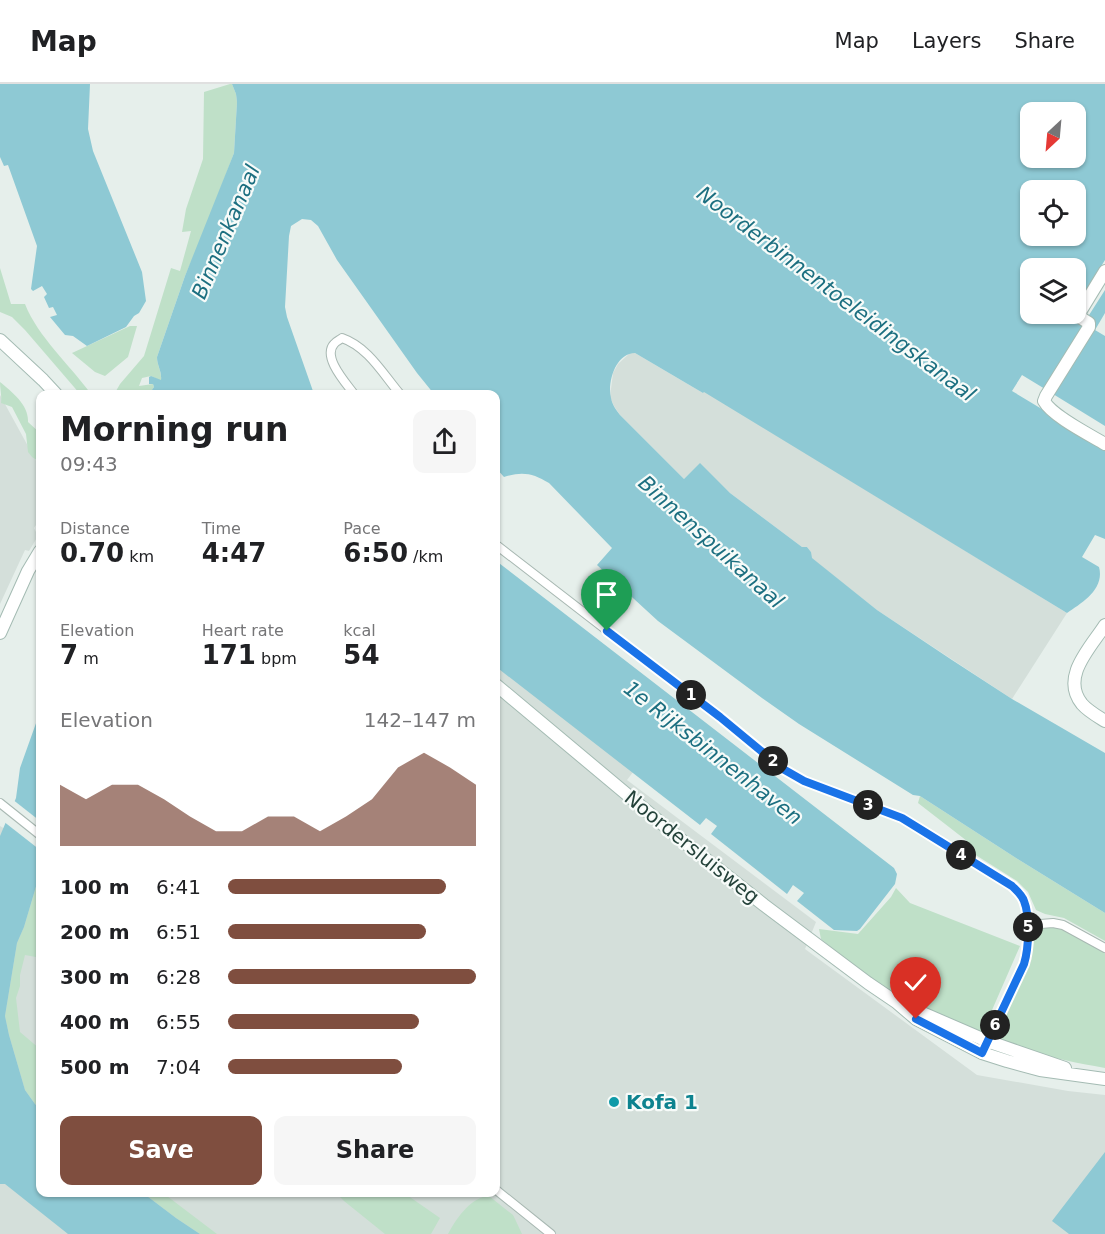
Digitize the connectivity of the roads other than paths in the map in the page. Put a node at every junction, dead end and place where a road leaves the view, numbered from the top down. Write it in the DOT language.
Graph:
graph roads {
  1 [pos="1105,271"];
  2 [pos="0,340"];
  3 [pos="53,390"];
  4 [pos="351,390"];
  5 [pos="396,390"];
  6 [pos="1105,444"];
  7 [pos="500,548"];
  8 [pos="36,558"];
  9 [pos="1105,625"];
  10 [pos="0,633"];
  11 [pos="500,688"];
  12 [pos="1105,721"];
  13 [pos="0,803"];
  14 [pos="36,832"];
  15 [pos="1028,925"];
  16 [pos="1105,948"];
  17 [pos="984,1047"];
  18 [pos="1105,1079"];
  19 [pos="500,1193"];
  20 [pos="551,1234"];
  1 -- 6 [label="street"];
  2 -- 3 [label="street"];
  4 -- 5 [label="street"];
  7 -- 15 [label="street"];
  8 -- 10 [label="street"];
  9 -- 12 [label="street"];
  11 -- 17 [label="street, Noordersluisweg"];
  13 -- 14 [label="street"];
  15 -- 16 [label="street"];
  15 -- 17 [label="street"];
  17 -- 18 [label="street, Noordersluisweg"];
  19 -- 20 [label="street"];
}
